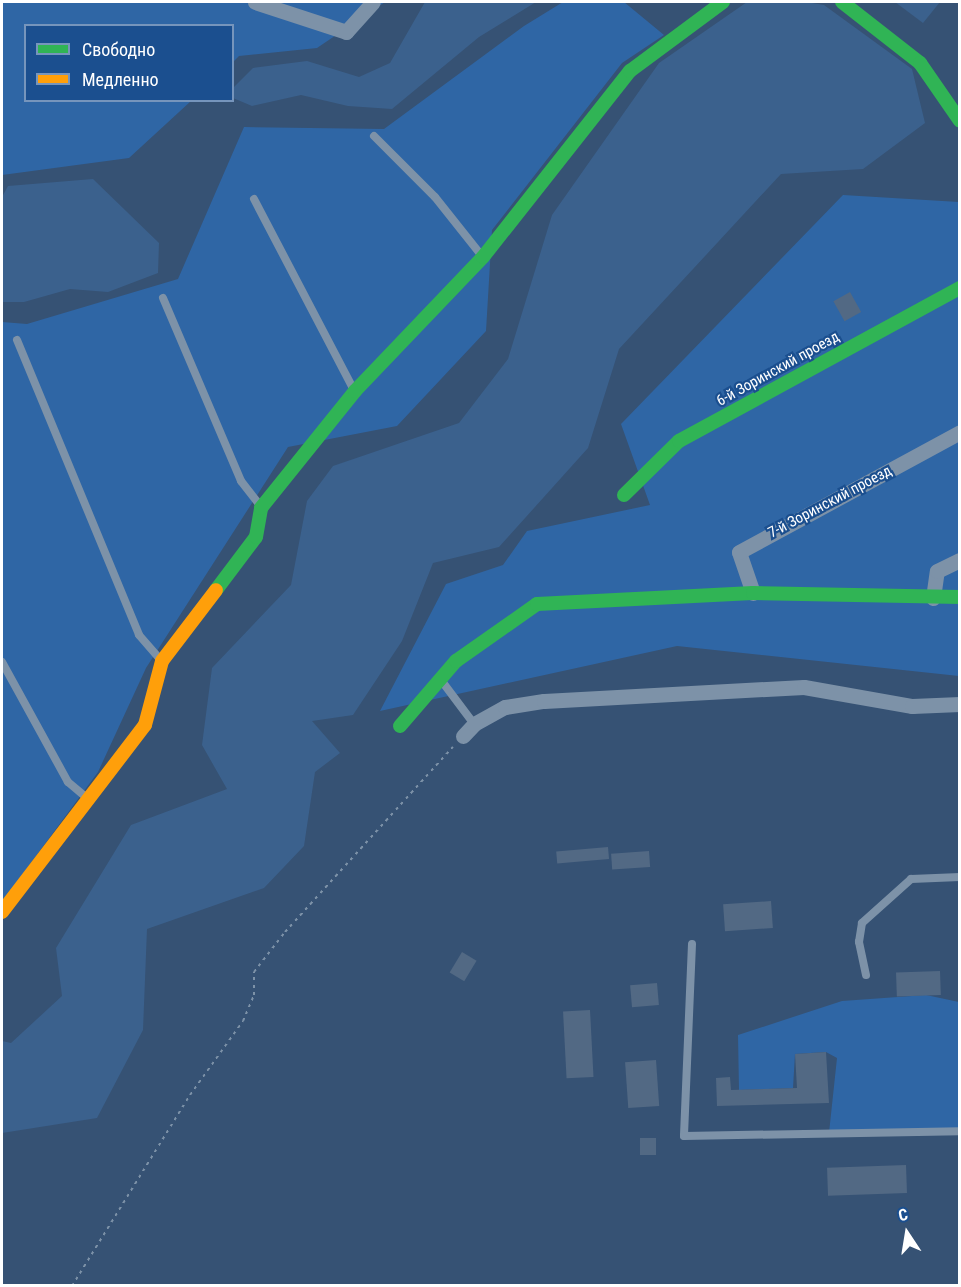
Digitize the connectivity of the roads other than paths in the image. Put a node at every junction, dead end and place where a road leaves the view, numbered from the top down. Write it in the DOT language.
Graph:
graph roads {
  1 [pos="255,2"];
  2 [pos="373,2"];
  3 [pos="723,2"];
  4 [pos="842,2"];
  5 [pos="960,121"];
  6 [pos="374,136"];
  7 [pos="254,199"];
  8 [pos="483,257"];
  9 [pos="960,288"];
  10 [pos="163,298"];
  11 [pos="17,340"];
  12 [pos="355,391"];
  13 [pos="960,432"];
  14 [pos="624,495"];
  15 [pos="261,508"];
  16 [pos="960,560"];
  17 [pos="753,592"];
  18 [pos="960,597"];
  19 [pos="933,598"];
  20 [pos="162,661"];
  21 [pos="2,662"];
  22 [pos="440,679"];
  23 [pos="960,704"];
  24 [pos="474,724"];
  25 [pos="400,726"];
  26 [pos="463,736"];
  27 [pos="88,799"];
  28 [pos="960,877"];
  29 [pos="2,912"];
  30 [pos="692,944"];
  31 [pos="866,975"];
  32 [pos="960,1131"];
  1 -- 2 [label="street"];
  3 -- 8 [label="street"];
  4 -- 5 [label="street"];
  6 -- 8 [label="lane"];
  7 -- 12 [label="lane"];
  8 -- 12 [label="street"];
  9 -- 14 [label="street, 6-й Зоринский проезд"];
  10 -- 15 [label="lane"];
  11 -- 20 [label="lane"];
  12 -- 15 [label="street"];
  13 -- 17 [label="street, 7-й Зоринский проезд"];
  15 -- 20 [label="street"];
  16 -- 19 [label="street"];
  17 -- 19 [label="street"];
  17 -- 22 [label="street"];
  18 -- 19 [label="street"];
  20 -- 27 [label="street"];
  21 -- 27 [label="lane"];
  22 -- 24 [label="lane"];
  22 -- 25 [label="street"];
  23 -- 24 [label="street"];
  24 -- 26 [label="street"];
  27 -- 29 [label="street"];
  28 -- 31 [label="lane"];
  30 -- 32 [label="lane"];
}
